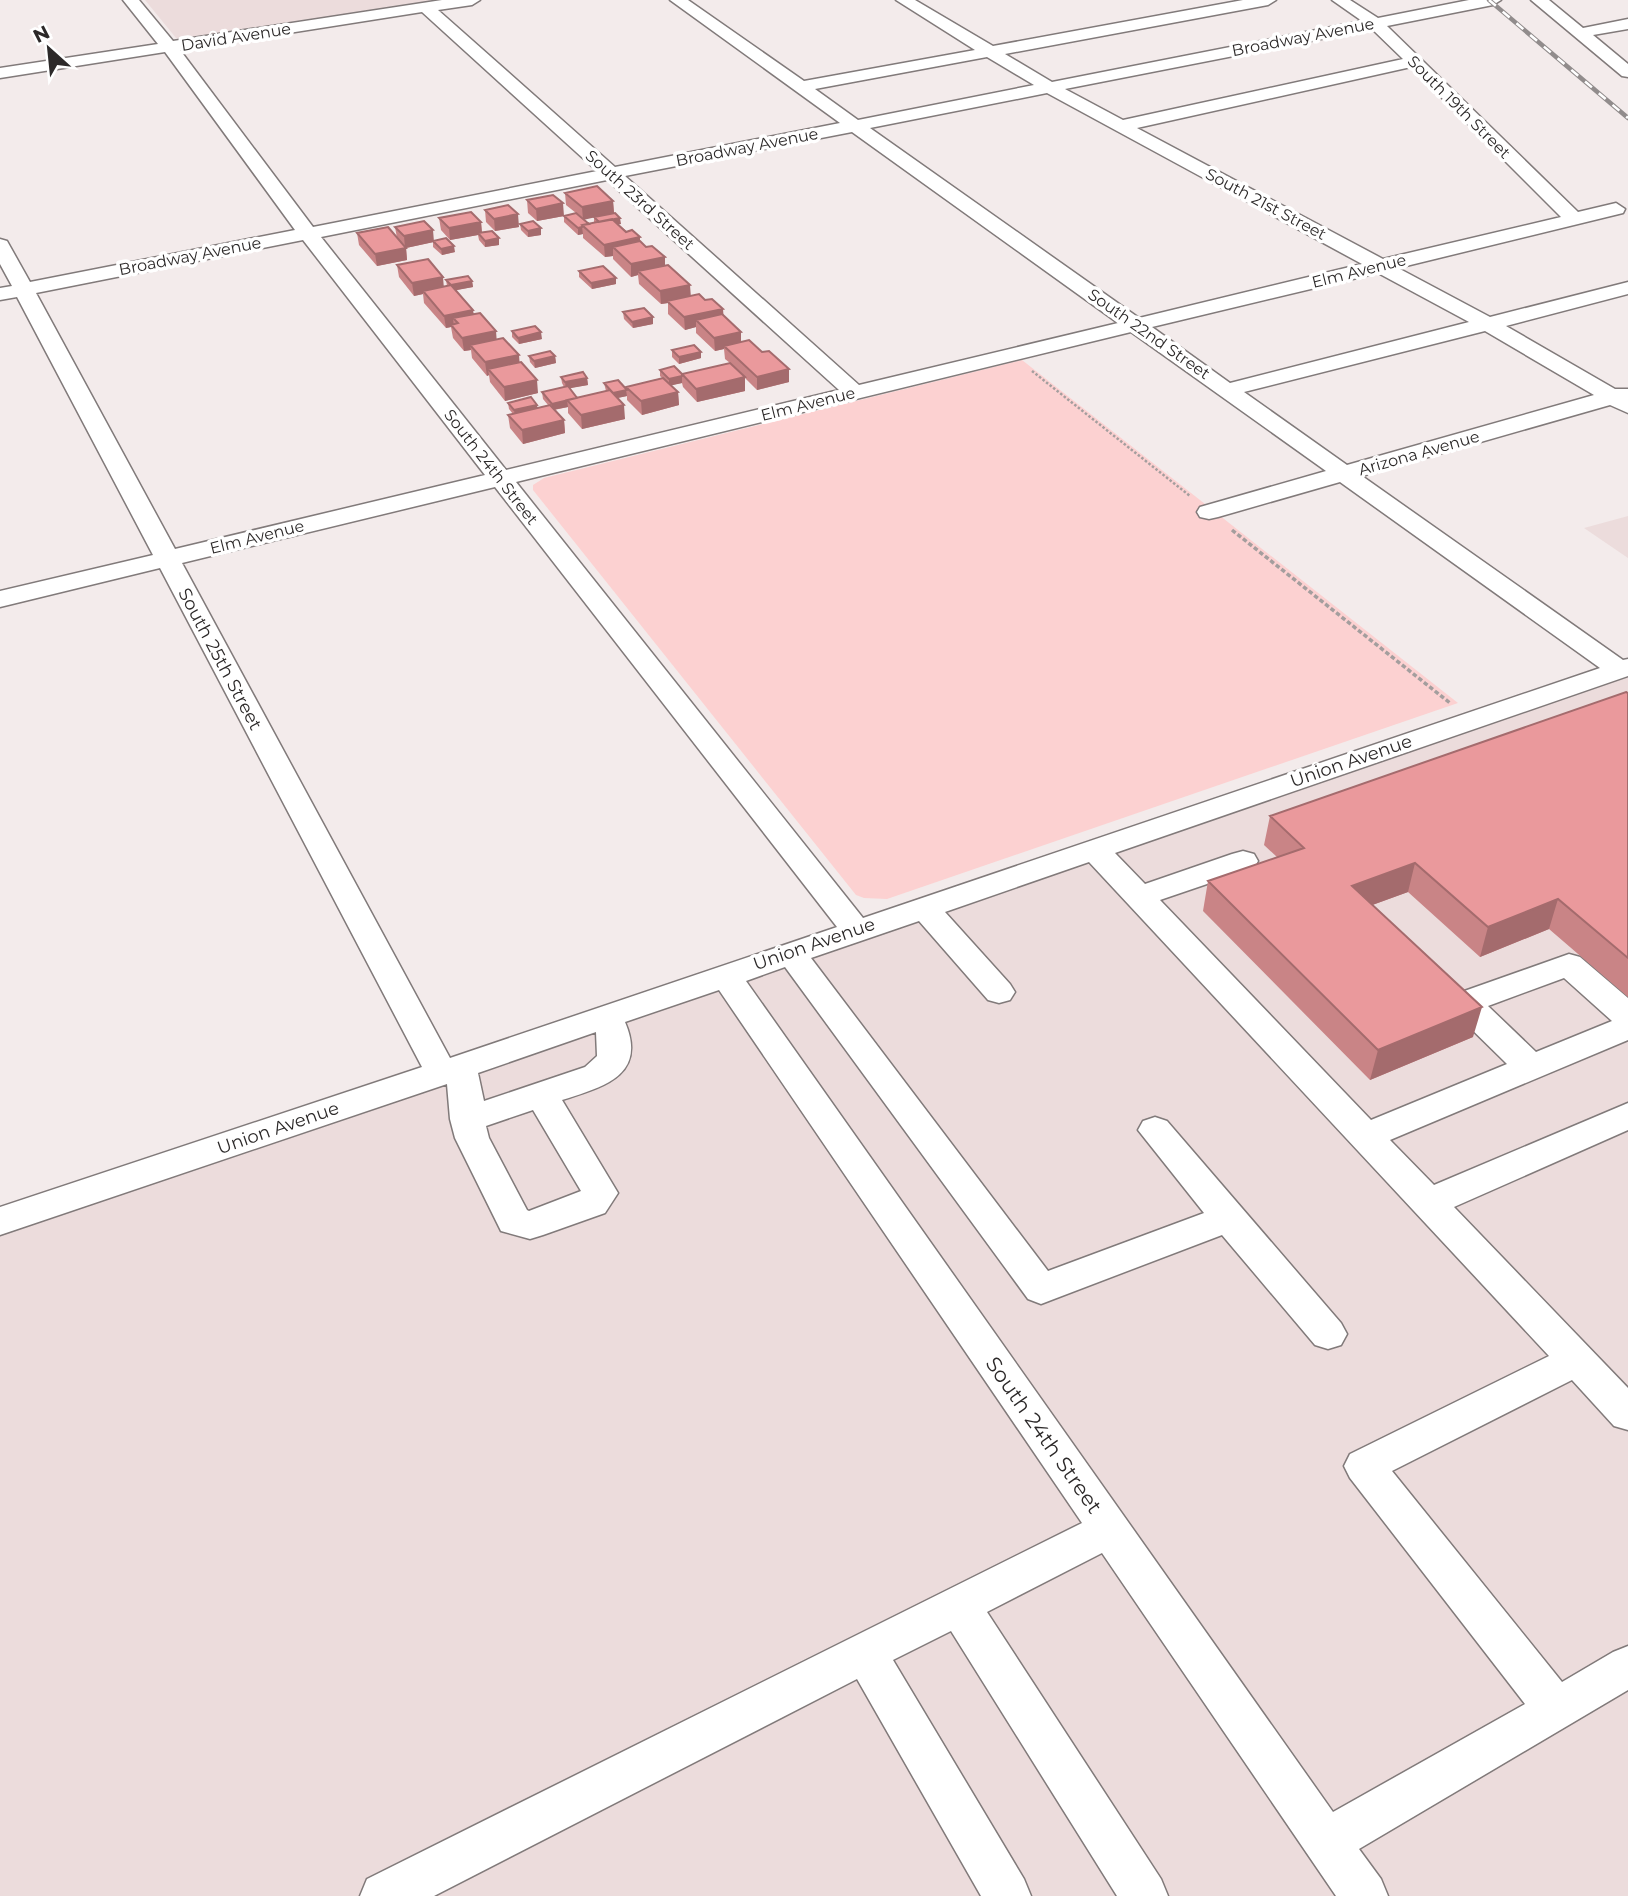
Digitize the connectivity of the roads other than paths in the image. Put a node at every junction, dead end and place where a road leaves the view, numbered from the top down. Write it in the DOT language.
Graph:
graph roads {
  1 [pos="131,0"];
  2 [pos="472,0"];
  3 [pos="678,0"];
  4 [pos="904,0"];
  5 [pos="1268,0"];
  6 [pos="1340,0"];
  7 [pos="1493,0"];
  8 [pos="1539,0"];
  9 [pos="1143,6"];
  10 [pos="425,7"];
  11 [pos="1166,18"];
  12 [pos="1375,23"];
  13 [pos="1628,24"];
  14 [pos="1580,33"];
  15 [pos="170,47"];
  16 [pos="990,51"];
  17 [pos="1230,52"];
  18 [pos="1413,62"];
  19 [pos="1628,72"];
  20 [pos="0,74"];
  21 [pos="801,87"];
  22 [pos="1050,88"];
  23 [pos="856,126"];
  24 [pos="1120,126"];
  25 [pos="610,173"];
  26 [pos="1616,209"];
  27 [pos="1574,219"];
  28 [pos="308,233"];
  29 [pos="0,245"];
  30 [pos="1381,265"];
  31 [pos="1628,288"];
  32 [pos="11,292"];
  33 [pos="1488,324"];
  34 [pos="1136,325"];
  35 [pos="1228,390"];
  36 [pos="855,393"];
  37 [pos="1623,399"];
  38 [pos="1345,473"];
  39 [pos="500,478"];
  40 [pos="1209,512"];
  41 [pos="166,559"];
  42 [pos="0,599"];
  43 [pos="1624,668"];
  44 [pos="1094,849"];
  45 [pos="1243,861"];
  46 [pos="1139,897"];
  47 [pos="924,907"];
  48 [pos="856,930"];
  49 [pos="790,952"];
  50 [pos="724,975"];
  51 [pos="999,992"];
  52 [pos="1628,1016"];
  53 [pos="606,1017"];
  54 [pos="1628,1027"];
  55 [pos="1530,1066"];
  56 [pos="451,1070"];
  57 [pos="542,1095"];
  58 [pos="1628,1116"];
  59 [pos="467,1119"];
  60 [pos="1155,1130"];
  61 [pos="1365,1136"];
  62 [pos="1428,1203"];
  63 [pos="1229,1218"];
  64 [pos="0,1221"];
  65 [pos="1328,1334"];
  66 [pos="1577,1360"];
  67 [pos="1628,1414"];
  68 [pos="1110,1530"];
  69 [pos="959,1606"];
  70 [pos="866,1653"];
  71 [pos="1628,1666"];
  72 [pos="1557,1710"];
  73 [pos="1326,1842"];
  74 [pos="384,1896"];
  75 [pos="1007,1896"];
  76 [pos="1144,1896"];
  77 [pos="1364,1896"];
  1 -- 15 [label="street, South 24th Street"];
  2 -- 10 [label="street, David Avenue"];
  3 -- 21 [label="street, South 22nd Street"];
  4 -- 16 [label="street, South 21st Street"];
  5 -- 11 [label="street"];
  6 -- 12 [label="street, South 19th Street"];
  7 -- 12 [label="street, Broadway Avenue"];
  8 -- 14 [label="street"];
  9 -- 11 [label="street"];
  10 -- 15 [label="street, David Avenue"];
  10 -- 25 [label="street, South 23rd Street"];
  11 -- 16 [label="street"];
  11 -- 17 [label="street"];
  12 -- 17 [label="street, Broadway Avenue"];
  12 -- 18 [label="street, South 19th Street"];
  13 -- 14 [label="street"];
  14 -- 19 [label="street"];
  15 -- 20 [label="street, David Avenue"];
  15 -- 28 [label="street, South 24th Street"];
  16 -- 21 [label="street"];
  16 -- 22 [label="street, South 21st Street"];
  17 -- 22 [label="street, Broadway Avenue"];
  18 -- 24 [label="street"];
  18 -- 27 [label="street, South 19th Street"];
  21 -- 23 [label="street, South 22nd Street"];
  22 -- 23 [label="street, Broadway Avenue"];
  22 -- 24 [label="street, South 21st Street"];
  23 -- 25 [label="street, Broadway Avenue"];
  23 -- 34 [label="street, South 22nd Street"];
  24 -- 30 [label="street, South 21st Street"];
  25 -- 28 [label="street, Broadway Avenue"];
  25 -- 36 [label="street, South 23rd Street"];
  26 -- 27 [label="street, Elm Avenue"];
  27 -- 30 [label="street, Elm Avenue"];
  28 -- 32 [label="street, Broadway Avenue"];
  28 -- 39 [label="street, South 24th Street"];
  29 -- 32 [label="street, South 25th Street"];
  30 -- 33 [label="street, South 21st Street"];
  30 -- 34 [label="street, Elm Avenue"];
  31 -- 33 [label="street"];
  32 -- 41 [label="street, South 25th Street"];
  33 -- 35 [label="street"];
  33 -- 37 [label="street, South 21st Street"];
  34 -- 35 [label="street, South 22nd Street"];
  34 -- 36 [label="street, Elm Avenue"];
  35 -- 38 [label="street, South 22nd Street"];
  36 -- 39 [label="street, Elm Avenue"];
  37 -- 38 [label="street, Arizona Avenue"];
  38 -- 40 [label="street, Arizona Avenue"];
  38 -- 43 [label="street, South 22nd Street"];
  39 -- 41 [label="street, Elm Avenue"];
  39 -- 48 [label="street, South 24th Street"];
  41 -- 42 [label="street, Elm Avenue"];
  41 -- 56 [label="street, South 25th Street"];
  43 -- 44 [label="street, Union Avenue"];
  44 -- 46 [label="street"];
  44 -- 47 [label="street, Union Avenue"];
  45 -- 46 [label="street"];
  46 -- 61 [label="street"];
  47 -- 48 [label="street, Union Avenue"];
  47 -- 51 [label="street"];
  48 -- 49 [label="street, Union Avenue"];
  49 -- 50 [label="street, Union Avenue"];
  49 -- 63 [label="street"];
  50 -- 53 [label="street, Union Avenue"];
  50 -- 68 [label="street, South 24th Street"];
  52 -- 55 [label="street"];
  53 -- 56 [label="street, Union Avenue"];
  53 -- 57 [label="street"];
  54 -- 55 [label="street"];
  55 -- 61 [label="street"];
  56 -- 59 [label="street, South 25th Street"];
  56 -- 64 [label="street, Union Avenue"];
  57 -- 59 [label="street"];
  57 -- 59 [label="street, South 25th Street"];
  58 -- 62 [label="street"];
  60 -- 63 [label="street"];
  61 -- 62 [label="street"];
  62 -- 66 [label="street"];
  63 -- 65 [label="street"];
  66 -- 67 [label="street"];
  66 -- 72 [label="street"];
  68 -- 69 [label="street"];
  68 -- 73 [label="street, South 24th Street"];
  69 -- 70 [label="street"];
  69 -- 76 [label="street"];
  70 -- 74 [label="street"];
  70 -- 75 [label="street"];
  71 -- 72 [label="street"];
  72 -- 73 [label="street"];
  73 -- 77 [label="street, South 24th Street"];
}
